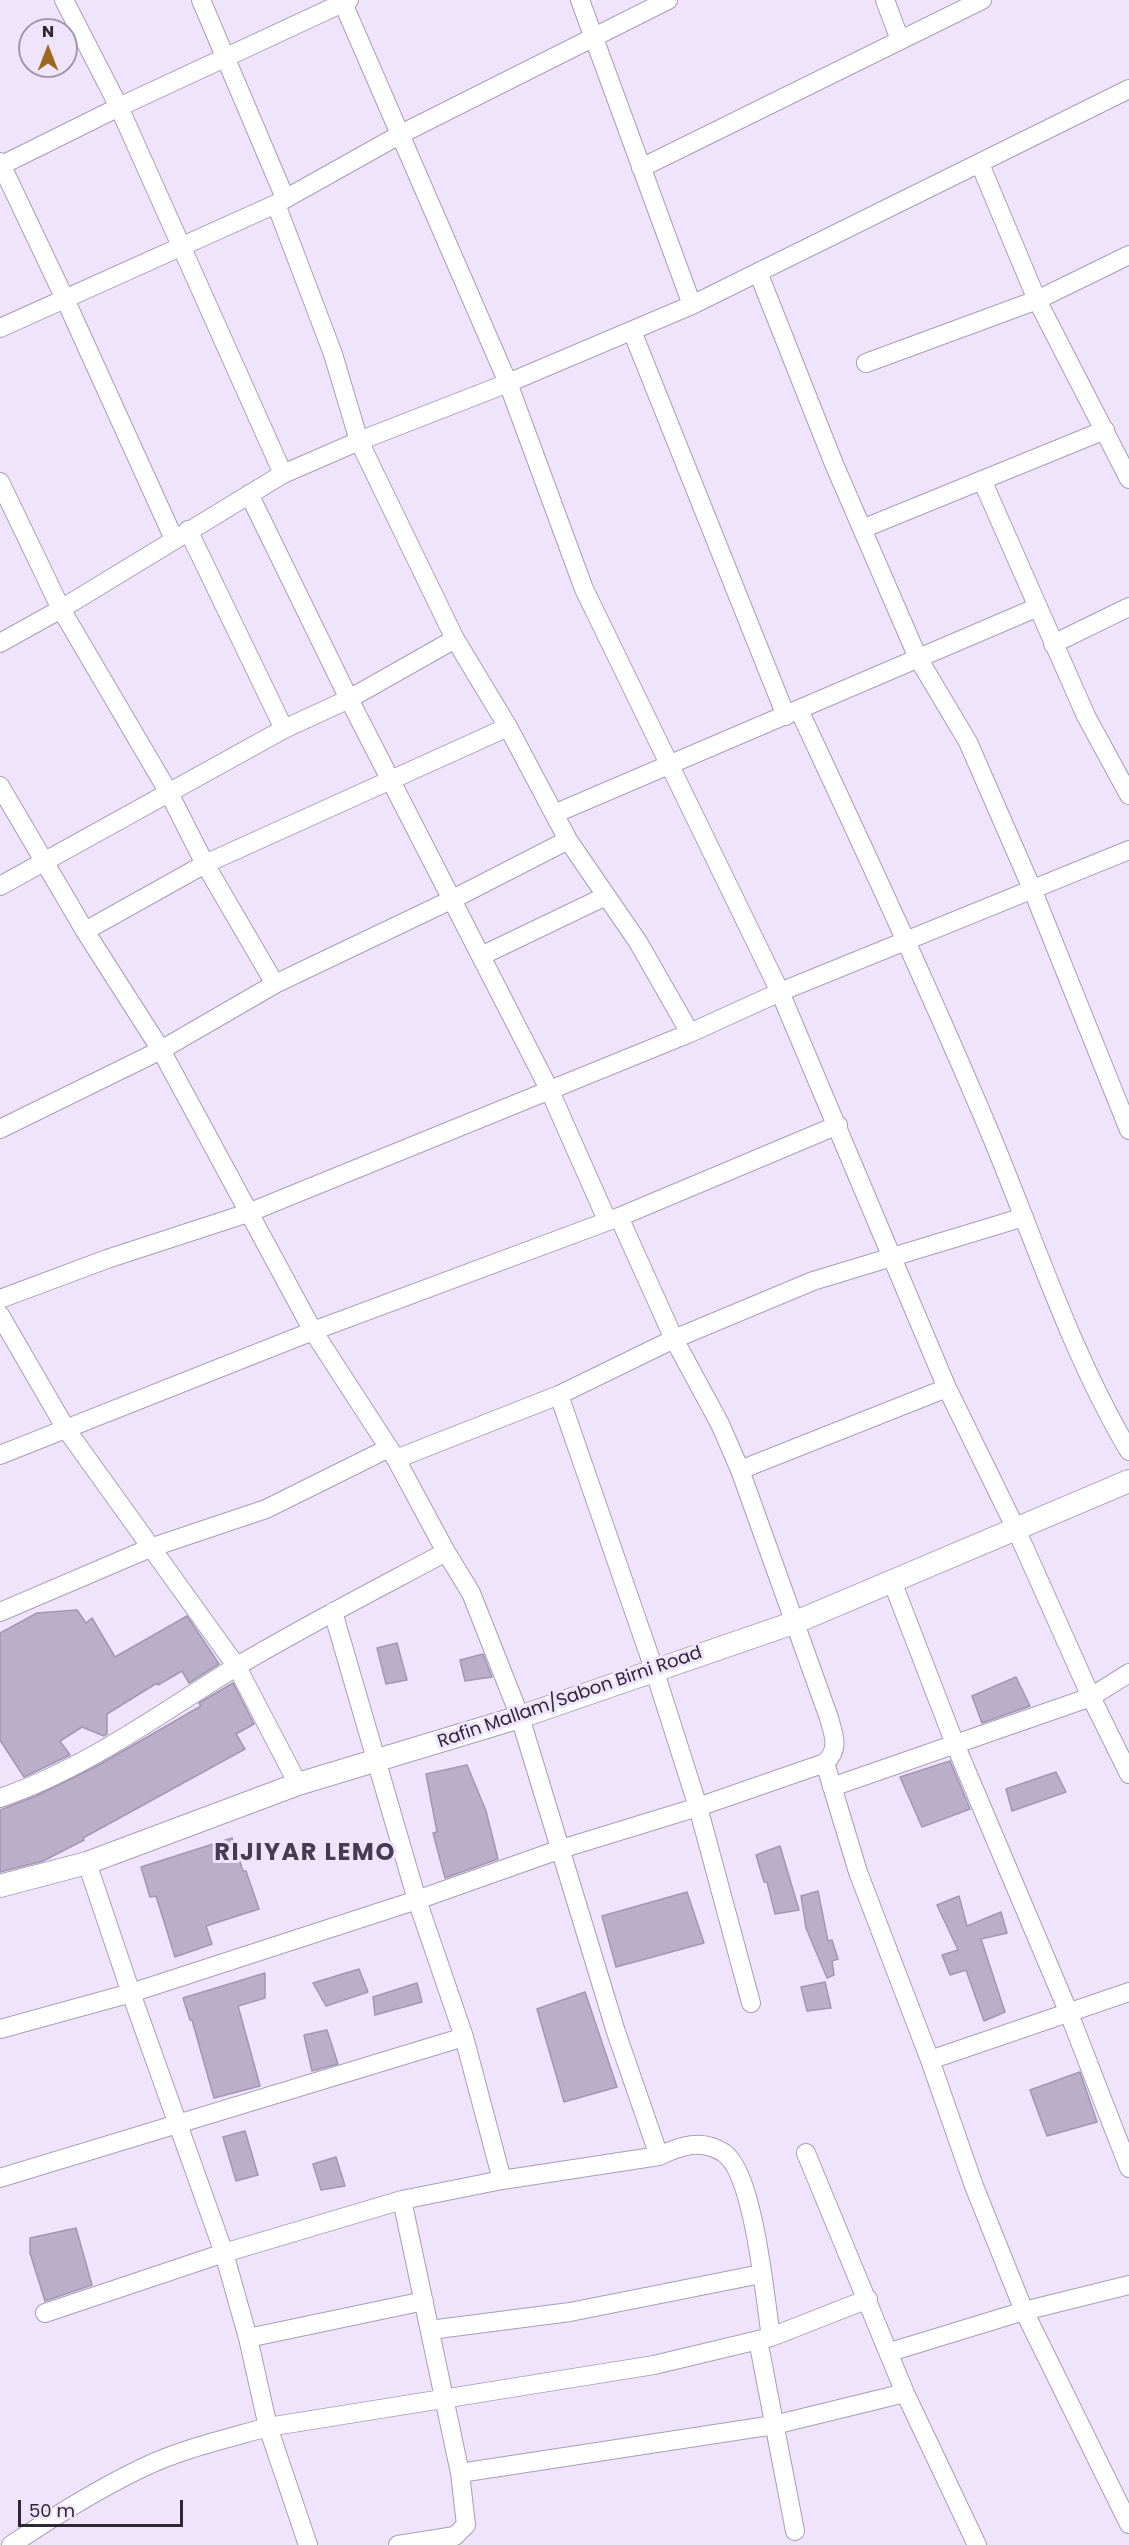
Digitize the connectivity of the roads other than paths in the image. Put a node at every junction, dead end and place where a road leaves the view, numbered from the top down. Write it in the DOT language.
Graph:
graph roads {
  1 [pos="64,0"];
  2 [pos="201,0"];
  3 [pos="580,0"];
  4 [pos="669,0"];
  5 [pos="885,0"];
  6 [pos="982,0"];
  7 [pos="347,1"];
  8 [pos="594,37"];
  9 [pos="900,40"];
  10 [pos="225,58"];
  11 [pos="1129,89"];
  12 [pos="119,107"];
  13 [pos="401,134"];
  14 [pos="1,164"];
  15 [pos="980,164"];
  16 [pos="641,168"];
  17 [pos="281,201"];
  18 [pos="181,245"];
  19 [pos="1129,255"];
  20 [pos="758,272"];
  21 [pos="65,299"];
  22 [pos="1037,300"];
  23 [pos="692,305"];
  24 [pos="0,328"];
  25 [pos="632,331"];
  26 [pos="866,363"];
  27 [pos="508,383"];
  28 [pos="1105,430"];
  29 [pos="359,441"];
  30 [pos="1122,444"];
  31 [pos="283,474"];
  32 [pos="1129,479"];
  33 [pos="982,480"];
  34 [pos="0,482"];
  35 [pos="249,494"];
  36 [pos="862,529"];
  37 [pos="181,535"];
  38 [pos="1038,607"];
  39 [pos="1129,607"];
  40 [pos="61,609"];
  41 [pos="455,639"];
  42 [pos="0,643"];
  43 [pos="1053,644"];
  44 [pos="918,658"];
  45 [pos="350,699"];
  46 [pos="793,713"];
  47 [pos="508,727"];
  48 [pos="284,729"];
  49 [pos="670,765"];
  50 [pos="392,781"];
  51 [pos="0,786"];
  52 [pos="169,793"];
  53 [pos="1129,795"];
  54 [pos="554,814"];
  55 [pos="568,840"];
  56 [pos="1129,850"];
  57 [pos="43,861"];
  58 [pos="205,864"];
  59 [pos="0,886"];
  60 [pos="1033,891"];
  61 [pos="606,896"];
  62 [pos="453,899"];
  63 [pos="85,931"];
  64 [pos="908,942"];
  65 [pos="481,956"];
  66 [pos="275,984"];
  67 [pos="780,992"];
  68 [pos="690,1033"];
  69 [pos="161,1050"];
  70 [pos="549,1089"];
  71 [pos="838,1125"];
  72 [pos="0,1129"];
  73 [pos="1129,1130"];
  74 [pos="248,1213"];
  75 [pos="1024,1217"];
  76 [pos="613,1219"];
  77 [pos="890,1257"];
  78 [pos="0,1299"];
  79 [pos="0,1315"];
  80 [pos="314,1331"];
  81 [pos="674,1339"];
  82 [pos="947,1388"];
  83 [pos="559,1395"];
  84 [pos="66,1429"];
  85 [pos="1129,1451"];
  86 [pos="393,1454"];
  87 [pos="0,1455"];
  88 [pos="740,1470"];
  89 [pos="1129,1481"];
  90 [pos="1016,1529"];
  91 [pos="150,1548"];
  92 [pos="446,1552"];
  93 [pos="892,1581"];
  94 [pos="0,1612"];
  95 [pos="333,1612"];
  96 [pos="796,1622"];
  97 [pos="237,1667"];
  98 [pos="654,1669"];
  99 [pos="1129,1673"];
  100 [pos="1091,1697"];
  101 [pos="520,1717"];
  102 [pos="955,1744"];
  103 [pos="376,1761"];
  104 [pos="825,1763"];
  105 [pos="1129,1774"];
  106 [pos="298,1784"];
  107 [pos="832,1787"];
  108 [pos="0,1798"];
  109 [pos="698,1807"];
  110 [pos="561,1849"];
  111 [pos="87,1863"];
  112 [pos="0,1886"];
  113 [pos="417,1900"];
  114 [pos="1129,1992"];
  115 [pos="131,1993"];
  116 [pos="751,2002"];
  117 [pos="1068,2011"];
  118 [pos="0,2029"];
  119 [pos="464,2037"];
  120 [pos="930,2060"];
  121 [pos="178,2124"];
  122 [pos="806,2153"];
  123 [pos="659,2156"];
  124 [pos="1129,2168"];
  125 [pos="0,2178"];
  126 [pos="502,2181"];
  127 [pos="402,2200"];
  128 [pos="224,2253"];
  129 [pos="762,2274"];
  130 [pos="1129,2285"];
  131 [pos="868,2299"];
  132 [pos="424,2301"];
  133 [pos="1024,2311"];
  134 [pos="45,2313"];
  135 [pos="430,2330"];
  136 [pos="248,2338"];
  137 [pos="764,2338"];
  138 [pos="890,2352"];
  139 [pos="905,2393"];
  140 [pos="444,2400"];
  141 [pos="774,2425"];
  142 [pos="268,2427"];
  143 [pos="460,2473"];
  144 [pos="1129,2524"];
  145 [pos="795,2531"];
  146 [pos="11,2545"];
  147 [pos="308,2545"];
  148 [pos="398,2545"];
  149 [pos="978,2545"];
  1 -- 12 [label="street"];
  2 -- 10 [label="street"];
  3 -- 8 [label="street"];
  4 -- 8 [label="street"];
  5 -- 9 [label="street"];
  6 -- 9 [label="street"];
  7 -- 10 [label="street"];
  7 -- 13 [label="street"];
  8 -- 13 [label="street"];
  8 -- 16 [label="street"];
  9 -- 16 [label="street"];
  10 -- 12 [label="street"];
  10 -- 17 [label="street"];
  11 -- 15 [label="street"];
  12 -- 14 [label="street"];
  12 -- 18 [label="street"];
  13 -- 17 [label="street"];
  13 -- 27 [label="street"];
  14 -- 21 [label="street"];
  15 -- 20 [label="street"];
  15 -- 22 [label="street"];
  16 -- 23 [label="street"];
  17 -- 18 [label="street"];
  17 -- 29 [label="street"];
  18 -- 21 [label="street"];
  18 -- 31 [label="street"];
  19 -- 22 [label="street"];
  20 -- 23 [label="street"];
  20 -- 36 [label="street"];
  21 -- 24 [label="street"];
  21 -- 37 [label="street"];
  22 -- 26 [label="street"];
  22 -- 28 [label="street"];
  23 -- 25 [label="street"];
  25 -- 27 [label="street"];
  25 -- 46 [label="street"];
  27 -- 29 [label="street"];
  27 -- 49 [label="street"];
  28 -- 30 [label="street"];
  28 -- 33 [label="street"];
  29 -- 31 [label="street"];
  29 -- 41 [label="street"];
  30 -- 32 [label="street"];
  31 -- 35 [label="street"];
  33 -- 36 [label="street"];
  33 -- 38 [label="street"];
  34 -- 40 [label="street"];
  35 -- 37 [label="street"];
  35 -- 45 [label="street"];
  36 -- 44 [label="street"];
  37 -- 40 [label="street"];
  37 -- 48 [label="street"];
  38 -- 43 [label="street"];
  38 -- 44 [label="street"];
  39 -- 43 [label="street"];
  40 -- 42 [label="street"];
  40 -- 52 [label="street"];
  41 -- 45 [label="street"];
  41 -- 47 [label="street"];
  43 -- 53 [label="street"];
  44 -- 46 [label="street"];
  44 -- 60 [label="street"];
  45 -- 48 [label="street"];
  45 -- 50 [label="street"];
  46 -- 49 [label="street"];
  46 -- 64 [label="street"];
  47 -- 50 [label="street"];
  47 -- 54 [label="street"];
  48 -- 52 [label="street"];
  49 -- 54 [label="street"];
  49 -- 67 [label="street"];
  50 -- 58 [label="street"];
  50 -- 62 [label="street"];
  51 -- 57 [label="street"];
  52 -- 57 [label="street"];
  52 -- 58 [label="street"];
  54 -- 55 [label="street"];
  55 -- 61 [label="street"];
  55 -- 62 [label="street"];
  56 -- 60 [label="street"];
  57 -- 59 [label="street"];
  57 -- 63 [label="street"];
  58 -- 63 [label="street"];
  58 -- 66 [label="street"];
  60 -- 64 [label="street"];
  60 -- 73 [label="street"];
  61 -- 65 [label="street"];
  61 -- 68 [label="street"];
  62 -- 65 [label="street"];
  62 -- 66 [label="street"];
  63 -- 69 [label="street"];
  64 -- 67 [label="street"];
  64 -- 75 [label="street"];
  65 -- 70 [label="street"];
  66 -- 69 [label="street"];
  67 -- 68 [label="street"];
  67 -- 71 [label="street"];
  68 -- 70 [label="street"];
  69 -- 72 [label="street"];
  69 -- 74 [label="street"];
  70 -- 74 [label="street"];
  70 -- 76 [label="street"];
  71 -- 76 [label="street"];
  71 -- 77 [label="street"];
  74 -- 78 [label="street"];
  74 -- 80 [label="street"];
  75 -- 77 [label="street"];
  75 -- 85 [label="street"];
  76 -- 80 [label="street"];
  76 -- 81 [label="street"];
  77 -- 81 [label="street"];
  77 -- 82 [label="street"];
  79 -- 84 [label="street"];
  80 -- 84 [label="street"];
  80 -- 86 [label="street"];
  81 -- 83 [label="street"];
  81 -- 88 [label="street"];
  82 -- 88 [label="street"];
  82 -- 90 [label="street"];
  83 -- 86 [label="street"];
  83 -- 98 [label="street"];
  84 -- 87 [label="street"];
  84 -- 91 [label="street"];
  86 -- 91 [label="street"];
  86 -- 92 [label="street"];
  88 -- 96 [label="street"];
  89 -- 90 [label="street, Rafin Mallam/Sabon Birni Road"];
  90 -- 93 [label="street, Rafin Mallam/Sabon Birni Road"];
  90 -- 100 [label="street"];
  91 -- 94 [label="street"];
  91 -- 97 [label="street"];
  92 -- 95 [label="street"];
  92 -- 101 [label="street"];
  93 -- 96 [label="street, Rafin Mallam/Sabon Birni Road"];
  93 -- 102 [label="street"];
  95 -- 97 [label="street"];
  95 -- 103 [label="street"];
  96 -- 98 [label="street, Rafin Mallam/Sabon Birni Road"];
  96 -- 104 [label="street"];
  97 -- 106 [label="street"];
  97 -- 108 [label="street"];
  98 -- 101 [label="street, Rafin Mallam/Sabon Birni Road"];
  98 -- 109 [label="street"];
  99 -- 100 [label="street"];
  100 -- 102 [label="street"];
  100 -- 105 [label="street"];
  101 -- 103 [label="street, Rafin Mallam/Sabon Birni Road"];
  101 -- 110 [label="street"];
  102 -- 107 [label="street"];
  102 -- 117 [label="street"];
  103 -- 106 [label="street, Rafin Mallam/Sabon Birni Road"];
  103 -- 113 [label="street"];
  104 -- 107 [label="street"];
  104 -- 109 [label="street"];
  106 -- 111 [label="street, Rafin Mallam/Sabon Birni Road"];
  107 -- 120 [label="street"];
  109 -- 110 [label="street"];
  109 -- 116 [label="street"];
  110 -- 113 [label="street"];
  110 -- 123 [label="street"];
  111 -- 112 [label="street, Rafin Mallam/Sabon Birni Road"];
  111 -- 115 [label="street"];
  113 -- 115 [label="street"];
  113 -- 119 [label="street"];
  114 -- 117 [label="street"];
  115 -- 118 [label="street"];
  115 -- 121 [label="street"];
  117 -- 120 [label="street"];
  117 -- 124 [label="street"];
  119 -- 121 [label="street"];
  119 -- 126 [label="street"];
  120 -- 133 [label="street"];
  121 -- 125 [label="street"];
  121 -- 128 [label="street"];
  122 -- 131 [label="street"];
  123 -- 126 [label="street"];
  123 -- 129 [label="street"];
  126 -- 127 [label="street"];
  127 -- 128 [label="street"];
  127 -- 132 [label="street"];
  128 -- 134 [label="street"];
  128 -- 136 [label="street"];
  129 -- 135 [label="street"];
  129 -- 137 [label="street"];
  130 -- 133 [label="street"];
  131 -- 137 [label="street"];
  131 -- 138 [label="street"];
  132 -- 135 [label="street"];
  132 -- 136 [label="street"];
  133 -- 138 [label="street"];
  133 -- 144 [label="street"];
  135 -- 140 [label="street"];
  136 -- 142 [label="street"];
  137 -- 140 [label="street"];
  137 -- 141 [label="street"];
  138 -- 139 [label="street"];
  139 -- 141 [label="street"];
  139 -- 149 [label="street"];
  140 -- 142 [label="street"];
  140 -- 143 [label="street"];
  141 -- 143 [label="street"];
  141 -- 145 [label="street"];
  142 -- 146 [label="street"];
  142 -- 147 [label="street"];
  143 -- 148 [label="street"];
}
